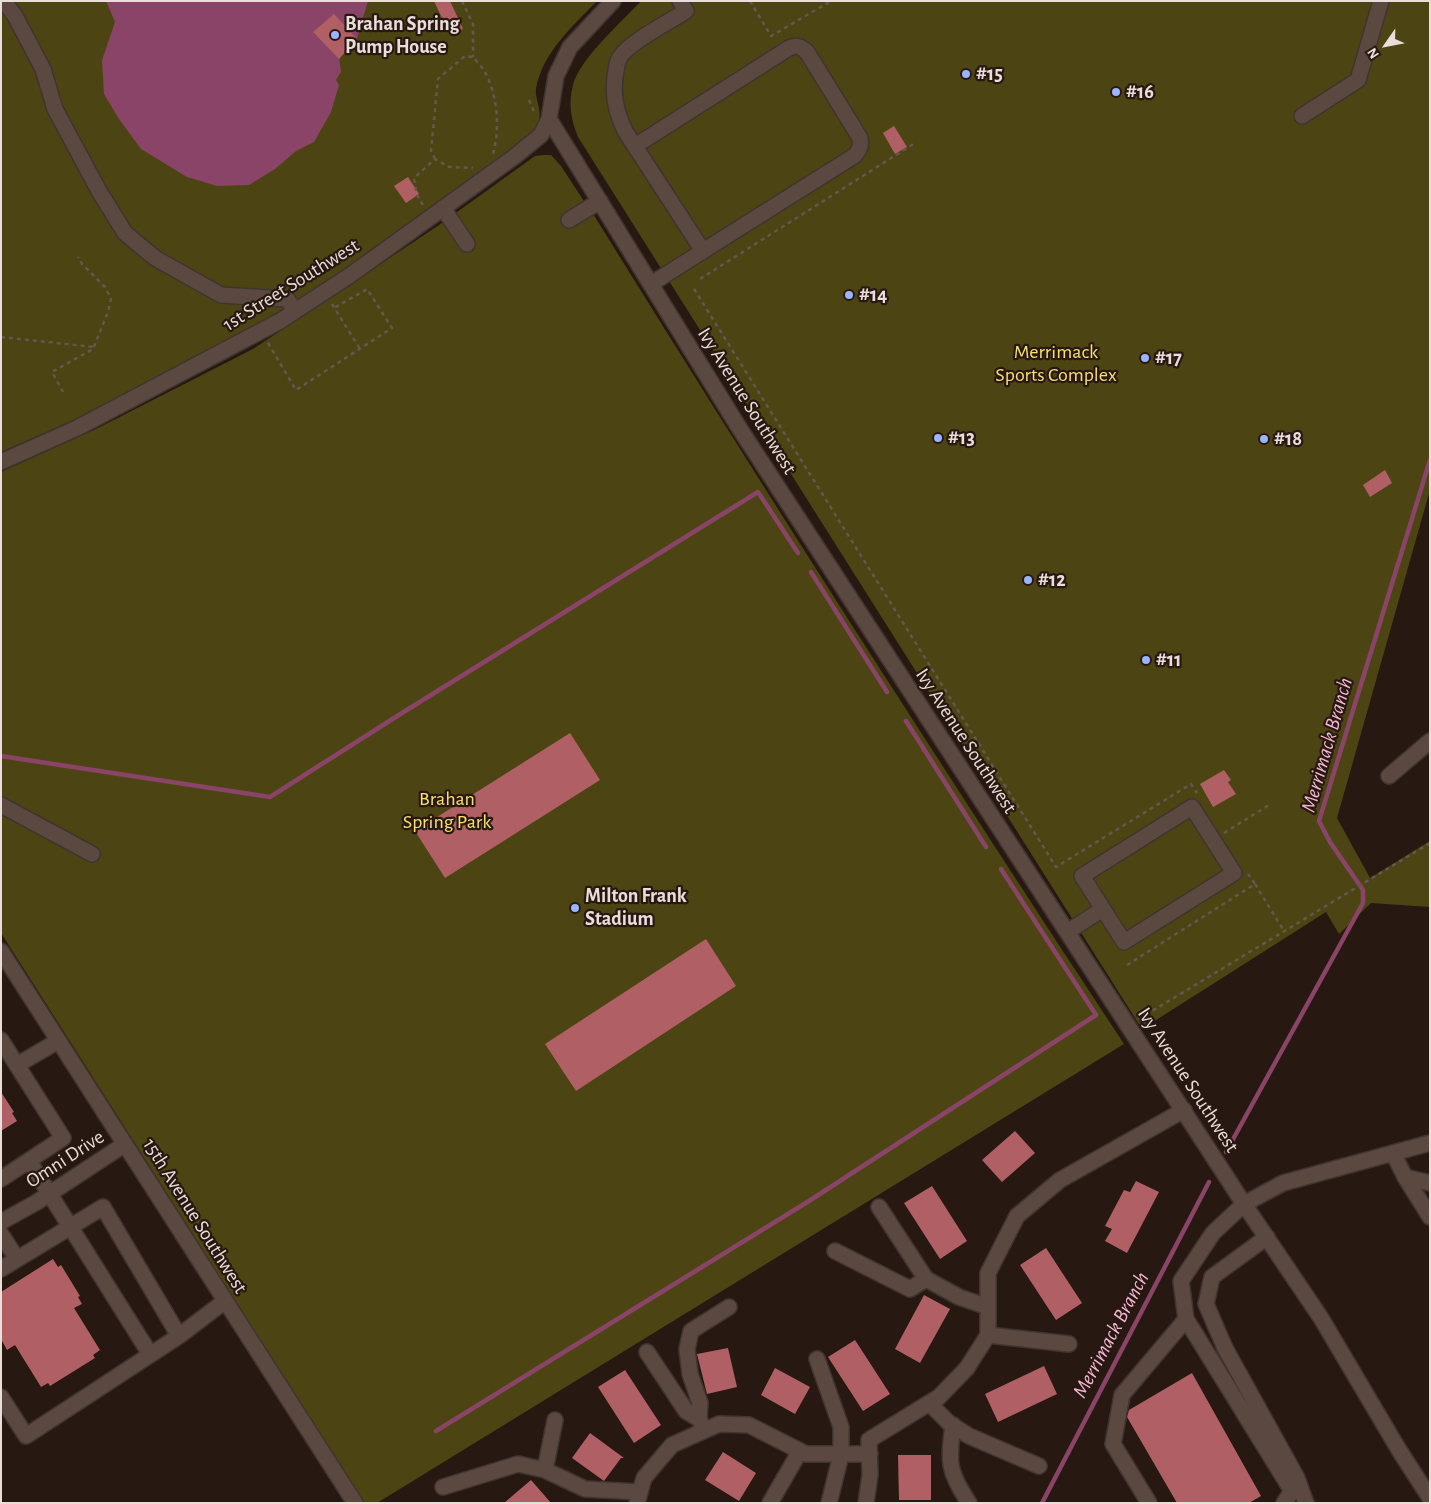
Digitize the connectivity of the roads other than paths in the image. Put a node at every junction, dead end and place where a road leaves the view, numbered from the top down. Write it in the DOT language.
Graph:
graph roads {
  1 [pos="4,1"];
  2 [pos="613,1"];
  3 [pos="680,1"];
  4 [pos="1380,1"];
  5 [pos="1302,116"];
  6 [pos="549,119"];
  7 [pos="635,146"];
  8 [pos="600,201"];
  9 [pos="436,213"];
  10 [pos="569,220"];
  11 [pos="467,244"];
  12 [pos="703,251"];
  13 [pos="651,284"];
  14 [pos="295,311"];
  15 [pos="1,462"];
  16 [pos="1430,741"];
  17 [pos="1389,776"];
  18 [pos="1,805"];
  19 [pos="92,854"];
  20 [pos="1103,909"];
  21 [pos="1067,932"];
  22 [pos="1,951"];
  23 [pos="1,1040"];
  24 [pos="58,1041"];
  25 [pos="17,1065"];
  26 [pos="1184,1110"];
  27 [pos="1430,1143"];
  28 [pos="125,1144"];
  29 [pos="1393,1153"];
  30 [pos="29,1160"];
  31 [pos="1405,1178"];
  32 [pos="1,1179"];
  33 [pos="1430,1183"];
  34 [pos="50,1193"];
  35 [pos="1244,1204"];
  36 [pos="879,1208"];
  37 [pos="1430,1217"];
  38 [pos="1,1222"];
  39 [pos="72,1226"];
  40 [pos="1,1234"];
  41 [pos="1266,1237"];
  42 [pos="835,1251"];
  43 [pos="17,1260"];
  44 [pos="1,1269"];
  45 [pos="926,1279"];
  46 [pos="225,1301"];
  47 [pos="729,1307"];
  48 [pos="988,1307"];
  49 [pos="1186,1319"];
  50 [pos="988,1335"];
  51 [pos="179,1336"];
  52 [pos="1069,1344"];
  53 [pos="648,1352"];
  54 [pos="150,1354"];
  55 [pos="817,1359"];
  56 [pos="1,1397"];
  57 [pos="929,1403"];
  58 [pos="556,1420"];
  59 [pos="702,1424"];
  60 [pos="953,1426"];
  61 [pos="800,1451"];
  62 [pos="870,1454"];
  63 [pos="842,1455"];
  64 [pos="1039,1466"];
  65 [pos="545,1470"];
  66 [pos="443,1487"];
  67 [pos="639,1497"];
  68 [pos="1430,1498"];
  69 [pos="355,1503"];
  70 [pos="770,1503"];
  71 [pos="829,1503"];
  72 [pos="866,1503"];
  73 [pos="969,1503"];
  74 [pos="1149,1503"];
  75 [pos="1284,1503"];
  76 [pos="1306,1503"];
  1 -- 14 [label="street"];
  2 -- 6 [label="street"];
  3 -- 7 [label="street"];
  4 -- 5 [label="street"];
  6 -- 8 [label="street, Ivy Avenue Southwest"];
  6 -- 9 [label="street, 1st Street Southwest"];
  7 -- 12 [label="street"];
  7 -- 12 [label="street"];
  8 -- 10 [label="street"];
  8 -- 13 [label="street, Ivy Avenue Southwest"];
  9 -- 11 [label="street"];
  9 -- 14 [label="street, 1st Street Southwest"];
  12 -- 13 [label="street"];
  13 -- 21 [label="street, Ivy Avenue Southwest"];
  14 -- 15 [label="street, 1st Street Southwest"];
  16 -- 17 [label="street"];
  18 -- 19 [label="street"];
  20 -- 20 [label="street"];
  20 -- 21 [label="street"];
  21 -- 26 [label="street, Ivy Avenue Southwest"];
  22 -- 24 [label="street, 15th Avenue Southwest"];
  23 -- 25 [label="street"];
  24 -- 25 [label="street"];
  24 -- 28 [label="street, 15th Avenue Southwest"];
  25 -- 30 [label="street"];
  26 -- 35 [label="street, Ivy Avenue Southwest"];
  26 -- 48 [label="street"];
  27 -- 29 [label="street"];
  28 -- 34 [label="street, Omni Drive"];
  28 -- 46 [label="street, 15th Avenue Southwest"];
  29 -- 31 [label="street"];
  29 -- 35 [label="street"];
  30 -- 32 [label="street"];
  30 -- 34 [label="street"];
  31 -- 33 [label="street"];
  31 -- 37 [label="street"];
  34 -- 38 [label="street, Omni Drive"];
  34 -- 39 [label="street"];
  35 -- 41 [label="street, Ivy Avenue Southwest"];
  35 -- 49 [label="street"];
  36 -- 45 [label="street"];
  39 -- 43 [label="street"];
  39 -- 51 [label="street"];
  39 -- 54 [label="street"];
  40 -- 43 [label="street"];
  41 -- 68 [label="street, Ivy Avenue Southwest"];
  41 -- 76 [label="street"];
  42 -- 45 [label="street"];
  43 -- 44 [label="street"];
  45 -- 48 [label="street"];
  46 -- 51 [label="street"];
  46 -- 69 [label="street, 15th Avenue Southwest"];
  47 -- 59 [label="street"];
  48 -- 50 [label="street"];
  49 -- 74 [label="street"];
  49 -- 75 [label="street"];
  50 -- 52 [label="street"];
  50 -- 57 [label="street"];
  51 -- 54 [label="street"];
  53 -- 59 [label="street"];
  54 -- 56 [label="street"];
  55 -- 63 [label="street"];
  57 -- 60 [label="street"];
  57 -- 62 [label="street"];
  58 -- 65 [label="street"];
  59 -- 61 [label="street"];
  59 -- 67 [label="street"];
  60 -- 64 [label="street"];
  60 -- 73 [label="street"];
  61 -- 63 [label="street"];
  61 -- 70 [label="street"];
  62 -- 63 [label="street"];
  62 -- 72 [label="street"];
  63 -- 71 [label="street"];
  65 -- 66 [label="street"];
  65 -- 67 [label="street"];
}
